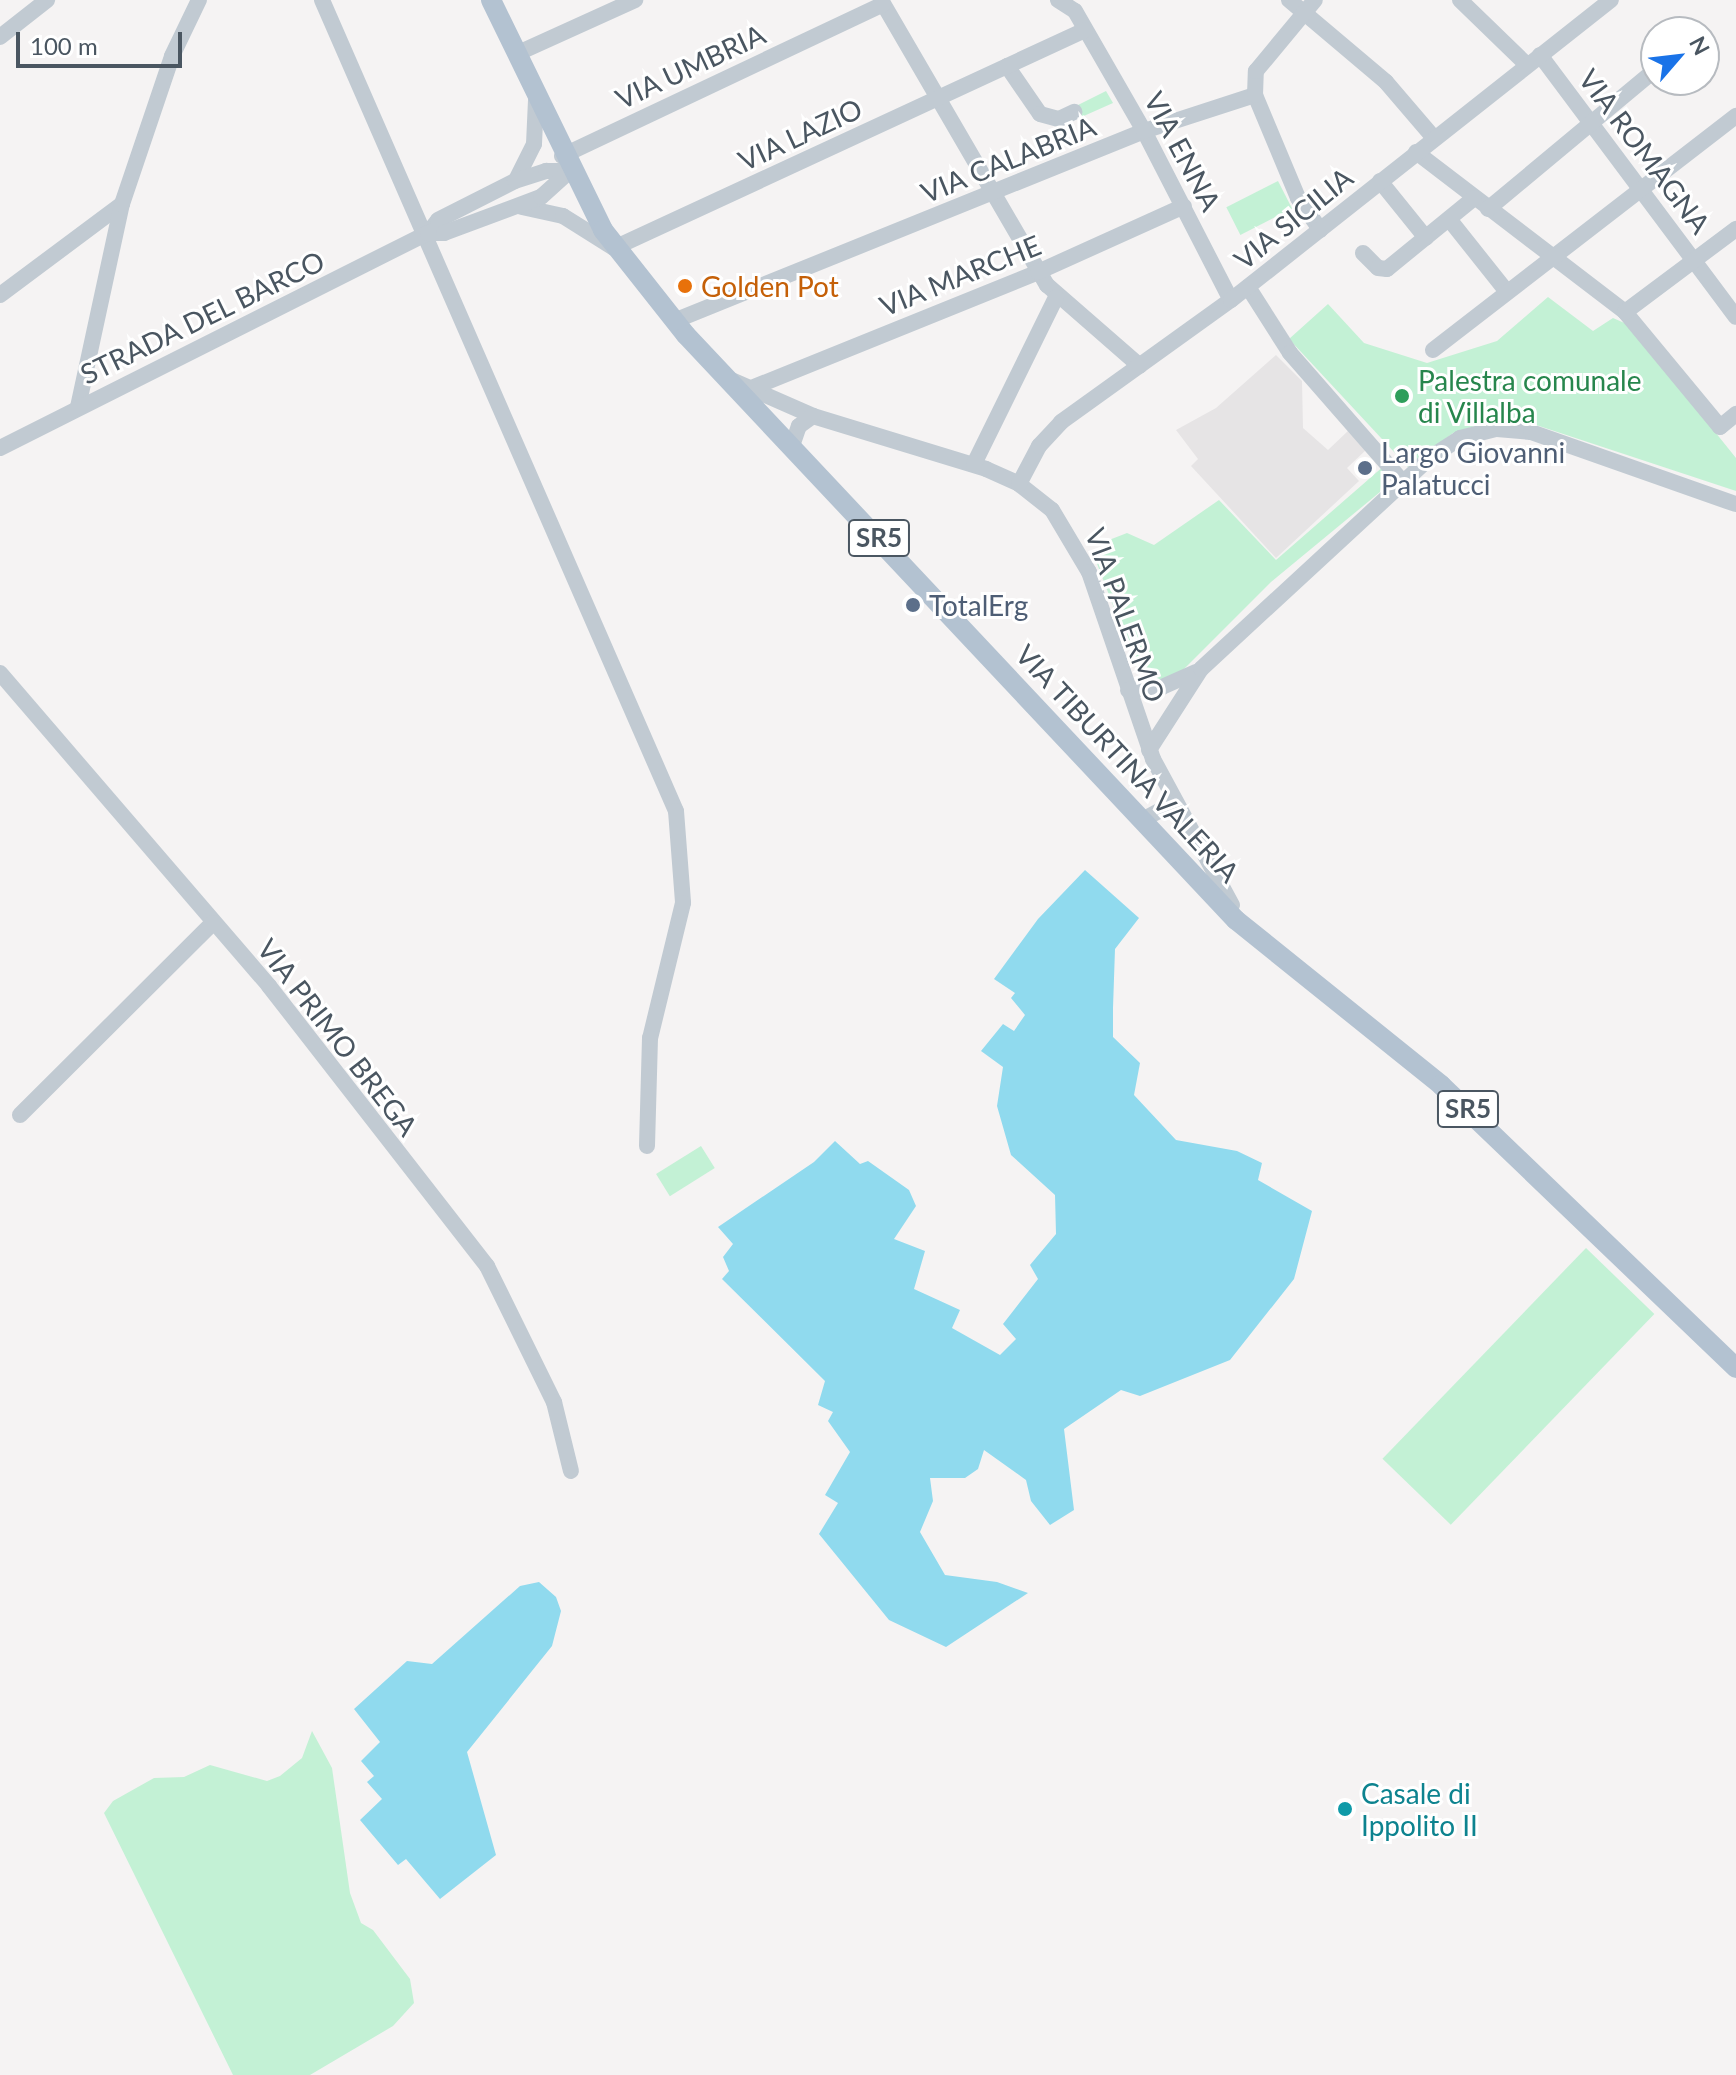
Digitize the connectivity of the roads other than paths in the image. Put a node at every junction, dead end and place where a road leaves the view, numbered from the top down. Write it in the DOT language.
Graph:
graph roads {
  1 [pos="47,0"];
  2 [pos="199,0"];
  3 [pos="322,0"];
  4 [pos="491,0"];
  5 [pos="635,0"];
  6 [pos="1058,0"];
  7 [pos="1289,0"];
  8 [pos="1460,0"];
  9 [pos="1611,0"];
  10 [pos="882,2"];
  11 [pos="1079,6"];
  12 [pos="1311,6"];
  13 [pos="1085,30"];
  14 [pos="0,37"];
  15 [pos="516,54"];
  16 [pos="1534,60"];
  17 [pos="1007,66"];
  18 [pos="1640,82"];
  19 [pos="535,95"];
  20 [pos="1255,95"];
  21 [pos="941,97"];
  22 [pos="1074,112"];
  23 [pos="1736,116"];
  24 [pos="1591,123"];
  25 [pos="1144,131"];
  26 [pos="1434,138"];
  27 [pos="1416,152"];
  28 [pos="566,163"];
  29 [pos="515,181"];
  30 [pos="1380,181"];
  31 [pos="1641,189"];
  32 [pos="993,193"];
  33 [pos="1474,198"];
  34 [pos="122,204"];
  35 [pos="508,206"];
  36 [pos="1184,206"];
  37 [pos="1488,209"];
  38 [pos="1449,219"];
  39 [pos="1736,229"];
  40 [pos="1320,230"];
  41 [pos="428,233"];
  42 [pos="1426,238"];
  43 [pos="614,248"];
  44 [pos="1363,253"];
  45 [pos="1550,258"];
  46 [pos="1694,260"];
  47 [pos="1038,272"];
  48 [pos="1248,287"];
  49 [pos="1507,292"];
  50 [pos="0,295"];
  51 [pos="1056,297"];
  52 [pos="1231,300"];
  53 [pos="1625,312"];
  54 [pos="1736,317"];
  55 [pos="674,321"];
  56 [pos="1433,350"];
  57 [pos="1140,366"];
  58 [pos="727,378"];
  59 [pos="754,387"];
  60 [pos="78,407"];
  61 [pos="794,408"];
  62 [pos="1736,414"];
  63 [pos="813,416"];
  64 [pos="771,423"];
  65 [pos="792,446"];
  66 [pos="0,448"];
  67 [pos="974,464"];
  68 [pos="1403,482"];
  69 [pos="1019,484"];
  70 [pos="1736,504"];
  71 [pos="1201,669"];
  72 [pos="0,673"];
  73 [pos="1128,690"];
  74 [pos="1135,713"];
  75 [pos="1167,716"];
  76 [pos="1149,750"];
  77 [pos="1174,803"];
  78 [pos="1144,819"];
  79 [pos="213,923"];
  80 [pos="1270,948"];
  81 [pos="20,1115"];
  82 [pos="647,1146"];
  83 [pos="1736,1368"];
  84 [pos="571,1471"];
  1 -- 14 [label="street"];
  2 -- 34 [label="street"];
  3 -- 41 [label="street"];
  4 -- 15 [label="main road, VIA TIBURTINA VALERIA / SR5"];
  5 -- 15 [label="street"];
  6 -- 11 [label="street"];
  7 -- 12 [label="street"];
  8 -- 16 [label="street, VIA ROMAGNA"];
  9 -- 16 [label="street, VIA SICILIA"];
  10 -- 21 [label="street"];
  10 -- 28 [label="street, VIA UMBRIA"];
  11 -- 13 [label="street, VIA ENNA"];
  12 -- 20 [label="street"];
  12 -- 26 [label="street"];
  13 -- 17 [label="street, VIA LAZIO"];
  13 -- 25 [label="street, VIA ENNA"];
  15 -- 19 [label="main road, VIA TIBURTINA VALERIA / SR5"];
  16 -- 24 [label="street, VIA ROMAGNA"];
  16 -- 26 [label="street, VIA SICILIA"];
  17 -- 21 [label="street, VIA LAZIO"];
  17 -- 22 [label="street"];
  18 -- 24 [label="street"];
  19 -- 28 [label="main road, VIA TIBURTINA VALERIA / SR5"];
  19 -- 29 [label="street"];
  20 -- 25 [label="street, VIA CALABRIA"];
  20 -- 40 [label="street"];
  21 -- 32 [label="street"];
  21 -- 43 [label="street, VIA LAZIO"];
  23 -- 31 [label="street"];
  24 -- 31 [label="street, VIA ROMAGNA"];
  24 -- 37 [label="street"];
  25 -- 32 [label="street, VIA CALABRIA"];
  25 -- 36 [label="street, VIA ENNA"];
  26 -- 27 [label="street, VIA SICILIA"];
  27 -- 30 [label="street, VIA SICILIA"];
  27 -- 33 [label="street"];
  28 -- 29 [label="street, STRADA DEL BARCO"];
  28 -- 35 [label="street, STRADA DEL BARCO"];
  28 -- 43 [label="main road, VIA TIBURTINA VALERIA / SR5"];
  29 -- 41 [label="street, STRADA DEL BARCO"];
  30 -- 40 [label="street, VIA SICILIA"];
  30 -- 42 [label="street"];
  31 -- 45 [label="street"];
  31 -- 46 [label="street, VIA ROMAGNA"];
  32 -- 47 [label="street"];
  32 -- 55 [label="street, VIA CALABRIA"];
  33 -- 37 [label="street"];
  33 -- 38 [label="street"];
  34 -- 50 [label="street"];
  34 -- 60 [label="street"];
  35 -- 41 [label="street, STRADA DEL BARCO"];
  35 -- 43 [label="street"];
  36 -- 47 [label="street, VIA MARCHE"];
  36 -- 52 [label="street, VIA ENNA"];
  37 -- 45 [label="street"];
  38 -- 42 [label="street"];
  38 -- 49 [label="street"];
  39 -- 46 [label="street"];
  40 -- 48 [label="street, VIA SICILIA"];
  41 -- 60 [label="street, STRADA DEL BARCO"];
  41 -- 82 [label="street"];
  42 -- 44 [label="street"];
  43 -- 55 [label="main road, VIA TIBURTINA VALERIA / SR5"];
  45 -- 49 [label="street"];
  45 -- 53 [label="street"];
  46 -- 53 [label="street"];
  46 -- 54 [label="street, VIA ROMAGNA"];
  47 -- 51 [label="street"];
  47 -- 59 [label="street, VIA MARCHE"];
  48 -- 52 [label="street, VIA SICILIA"];
  48 -- 68 [label="street"];
  49 -- 56 [label="street"];
  51 -- 57 [label="street"];
  51 -- 67 [label="street"];
  52 -- 57 [label="street, VIA SICILIA"];
  53 -- 62 [label="street"];
  55 -- 58 [label="main road, VIA TIBURTINA VALERIA / SR5"];
  57 -- 69 [label="street, VIA SICILIA"];
  58 -- 59 [label="street, VIA PALERMO"];
  58 -- 64 [label="main road, VIA TIBURTINA VALERIA / SR5"];
  59 -- 61 [label="street, VIA PALERMO"];
  60 -- 66 [label="street, STRADA DEL BARCO"];
  61 -- 63 [label="street, VIA PALERMO"];
  61 -- 64 [label="street"];
  63 -- 64 [label="street, VIA PALERMO"];
  63 -- 65 [label="street"];
  63 -- 67 [label="street, VIA PALERMO"];
  64 -- 65 [label="main road, VIA TIBURTINA VALERIA / SR5"];
  65 -- 78 [label="main road, VIA TIBURTINA VALERIA / SR5"];
  67 -- 69 [label="street, VIA PALERMO"];
  68 -- 70 [label="street"];
  68 -- 71 [label="street"];
  69 -- 73 [label="street, VIA PALERMO"];
  71 -- 73 [label="street"];
  71 -- 75 [label="street"];
  72 -- 79 [label="street, VIA PRIMO BREGA"];
  73 -- 74 [label="street, VIA PALERMO"];
  74 -- 75 [label="street"];
  74 -- 76 [label="street, VIA PALERMO"];
  75 -- 76 [label="street"];
  76 -- 77 [label="street, VIA PALERMO"];
  77 -- 78 [label="street"];
  77 -- 80 [label="street, VIA PALERMO"];
  78 -- 80 [label="main road, VIA TIBURTINA VALERIA / SR5"];
  79 -- 81 [label="street"];
  79 -- 84 [label="street, VIA PRIMO BREGA"];
  80 -- 83 [label="main road, VIA TIBURTINA VALERIA / SR5"];
}
